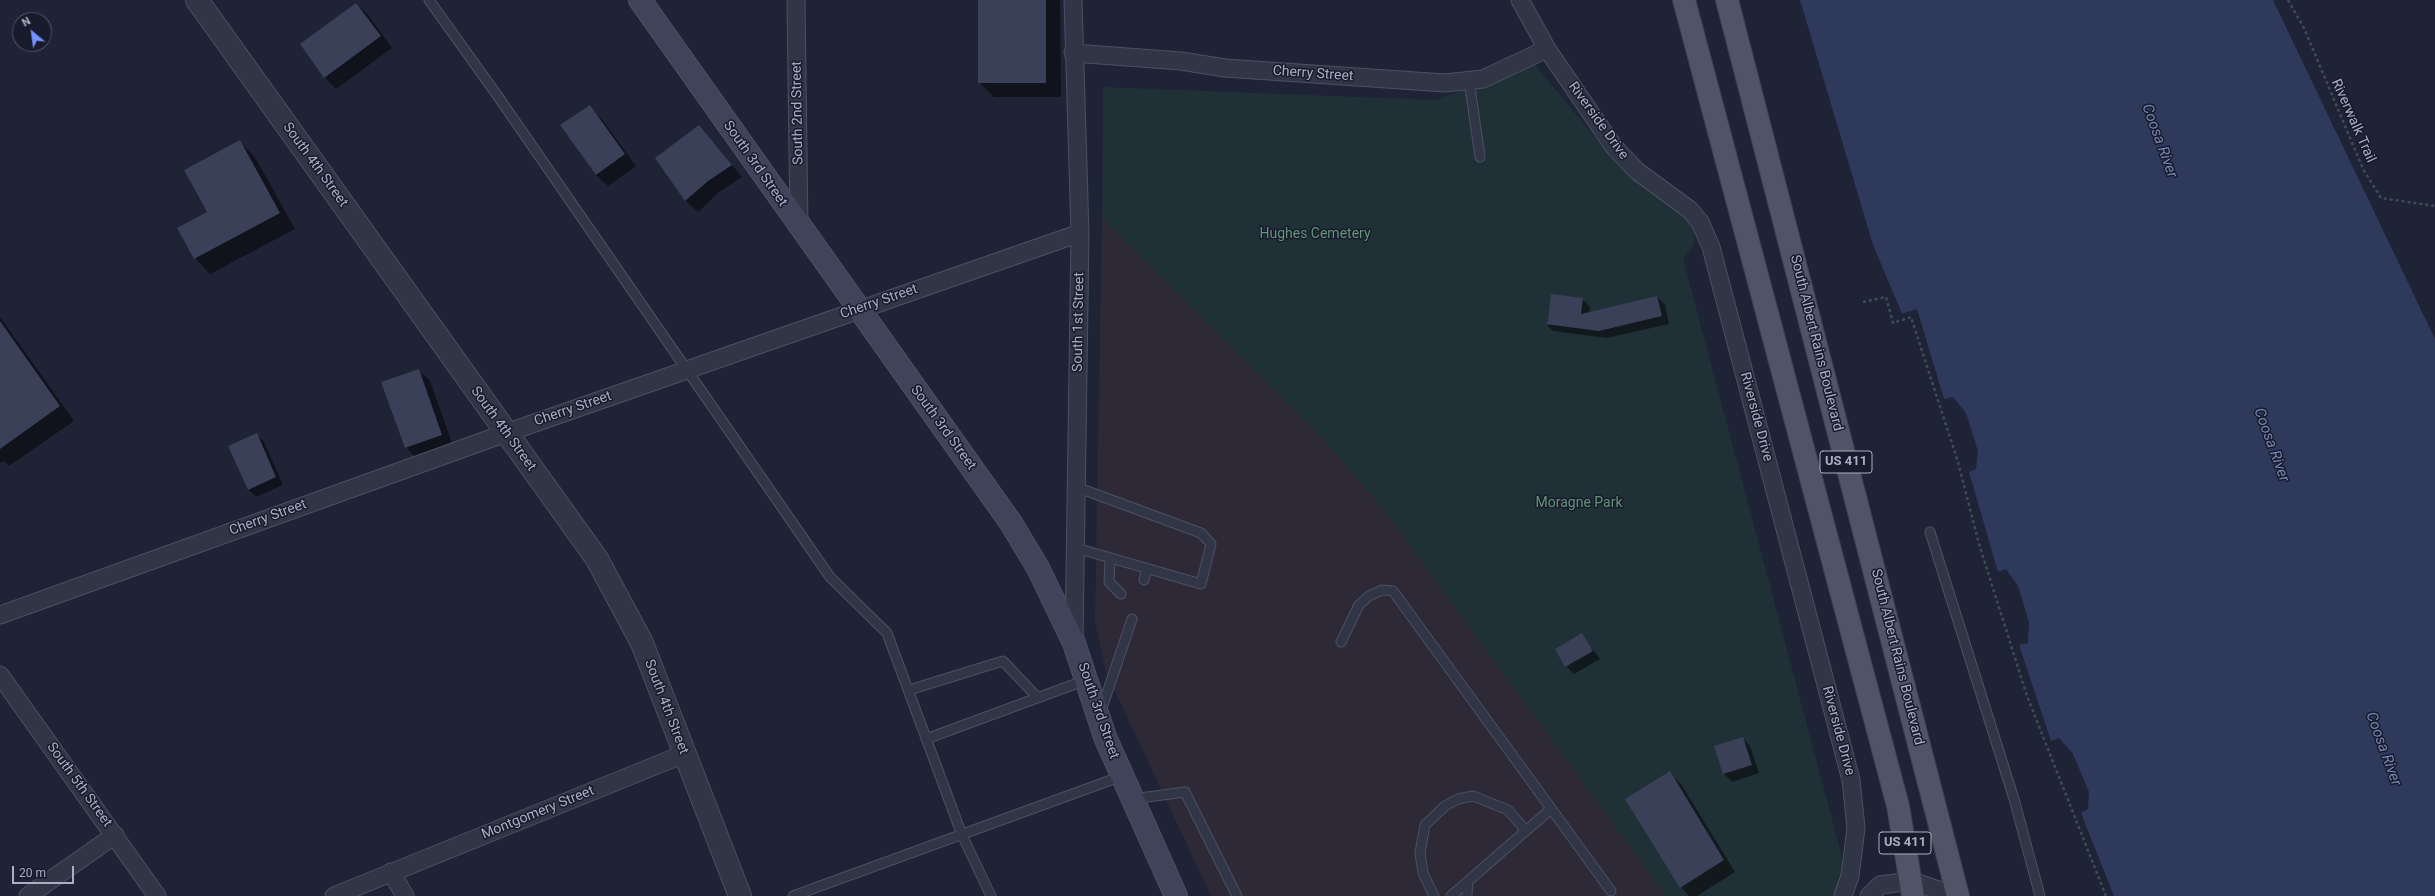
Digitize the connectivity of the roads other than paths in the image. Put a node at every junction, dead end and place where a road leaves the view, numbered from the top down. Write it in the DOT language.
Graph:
graph roads {
  1 [pos="197,0"];
  2 [pos="429,0"];
  3 [pos="640,0"];
  4 [pos="796,0"];
  5 [pos="1073,0"];
  6 [pos="1520,0"];
  7 [pos="1684,0"];
  8 [pos="1727,0"];
  9 [pos="1547,49"];
  10 [pos="1073,52"];
  11 [pos="1469,80"];
  12 [pos="1480,157"];
  13 [pos="799,227"];
  14 [pos="1080,233"];
  15 [pos="858,309"];
  16 [pos="687,369"];
  17 [pos="506,433"];
  18 [pos="1076,487"];
  19 [pos="1930,532"];
  20 [pos="1076,548"];
  21 [pos="1110,558"];
  22 [pos="1147,568"];
  23 [pos="1144,580"];
  24 [pos="1121,594"];
  25 [pos="0,615"];
  26 [pos="1132,619"];
  27 [pos="1341,642"];
  28 [pos="1074,643"];
  29 [pos="0,675"];
  30 [pos="1086,680"];
  31 [pos="909,690"];
  32 [pos="1037,697"];
  33 [pos="1098,718"];
  34 [pos="926,739"];
  35 [pos="684,754"];
  36 [pos="1122,776"];
  37 [pos="1132,799"];
  38 [pos="1551,809"];
  39 [pos="1526,831"];
  40 [pos="962,834"];
  41 [pos="114,835"];
  42 [pos="391,872"];
  43 [pos="1468,881"];
  44 [pos="1912,888"];
  45 [pos="1611,891"];
  46 [pos="28,896"];
  47 [pos="158,896"];
  48 [pos="334,896"];
  49 [pos="405,896"];
  50 [pos="740,896"];
  51 [pos="793,896"];
  52 [pos="991,896"];
  53 [pos="1176,896"];
  54 [pos="1237,896"];
  55 [pos="1434,896"];
  56 [pos="1451,896"];
  57 [pos="1467,896"];
  58 [pos="1844,896"];
  59 [pos="1869,896"];
  60 [pos="1957,896"];
  61 [pos="2040,896"];
  1 -- 17 [label="street, South 4th Street"];
  2 -- 16 [label="lane"];
  3 -- 13 [label="main road, South 3rd Street"];
  4 -- 13 [label="street, South 2nd Street"];
  5 -- 10 [label="street, South 1st Street"];
  6 -- 9 [label="street, Riverside Drive"];
  7 -- 44 [label="main road, US 411"];
  8 -- 60 [label="main road, South Albert Rains Boulevard / US 411"];
  9 -- 11 [label="street, Cherry Street"];
  9 -- 58 [label="street, Riverside Drive"];
  10 -- 11 [label="street, Cherry Street"];
  10 -- 14 [label="street, South 1st Street"];
  11 -- 12 [label="lane"];
  13 -- 15 [label="main road, South 3rd Street"];
  14 -- 15 [label="street, Cherry Street"];
  14 -- 18 [label="street, South 1st Street"];
  15 -- 16 [label="street, Cherry Street"];
  15 -- 28 [label="main road, South 3rd Street"];
  16 -- 17 [label="street, Cherry Street"];
  16 -- 31 [label="lane"];
  17 -- 25 [label="street, Cherry Street"];
  17 -- 35 [label="street, South 4th Street"];
  18 -- 20 [label="street, South 1st Street"];
  18 -- 22 [label="lane"];
  19 -- 61 [label="lane"];
  20 -- 21 [label="lane"];
  20 -- 28 [label="street, South 1st Street"];
  21 -- 22 [label="lane"];
  21 -- 24 [label="lane"];
  22 -- 23 [label="lane"];
  26 -- 33 [label="lane"];
  27 -- 38 [label="lane"];
  28 -- 30 [label="main road, South 3rd Street"];
  29 -- 41 [label="street, South 5th Street"];
  30 -- 32 [label="lane"];
  30 -- 33 [label="main road, South 3rd Street"];
  31 -- 32 [label="lane"];
  31 -- 34 [label="lane"];
  32 -- 34 [label="lane"];
  33 -- 36 [label="main road, South 3rd Street"];
  34 -- 40 [label="lane"];
  35 -- 42 [label="street, Montgomery Street"];
  35 -- 50 [label="street, South 4th Street"];
  36 -- 37 [label="main road, South 3rd Street"];
  36 -- 40 [label="lane"];
  37 -- 53 [label="main road, South 3rd Street"];
  37 -- 54 [label="lane"];
  38 -- 39 [label="lane"];
  38 -- 45 [label="lane"];
  39 -- 43 [label="lane"];
  39 -- 55 [label="lane"];
  40 -- 51 [label="lane"];
  40 -- 52 [label="lane"];
  41 -- 46 [label="street"];
  41 -- 47 [label="street, South 5th Street"];
  42 -- 48 [label="street, Montgomery Street"];
  42 -- 49 [label="street"];
  43 -- 56 [label="lane"];
  43 -- 57 [label="lane"];
  44 -- 59 [label="street"];
  44 -- 60 [label="street"];
}
